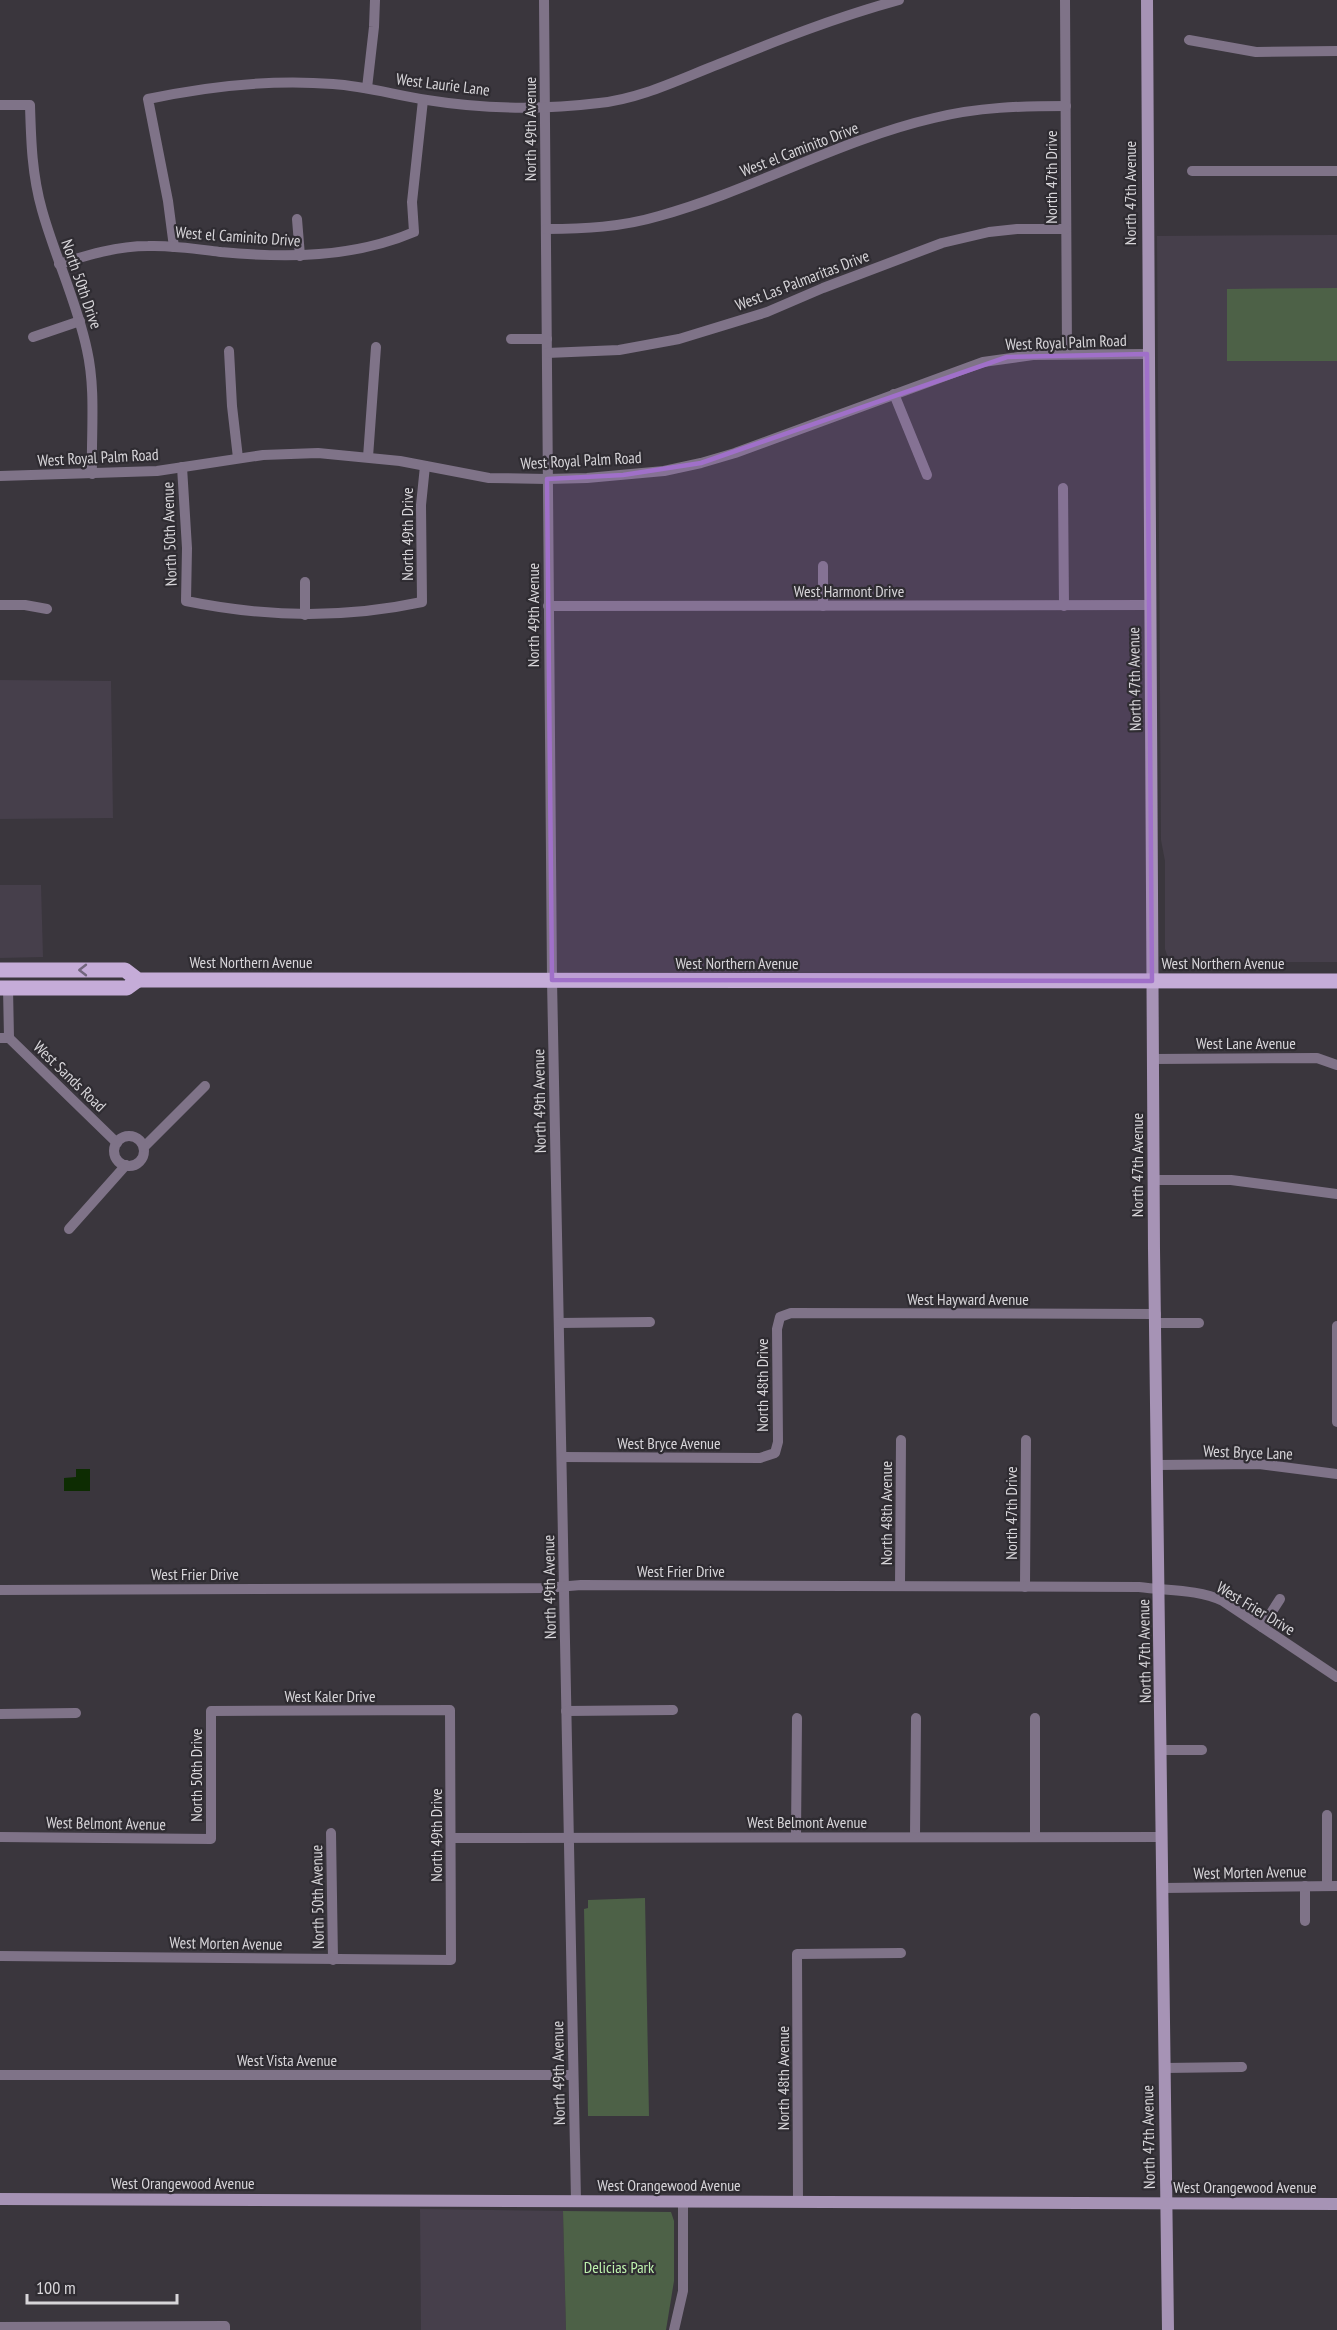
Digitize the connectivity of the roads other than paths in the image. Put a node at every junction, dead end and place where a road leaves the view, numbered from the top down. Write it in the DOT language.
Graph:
graph roads {
  1 [pos="375,0"];
  2 [pos="544,0"];
  3 [pos="899,0"];
  4 [pos="1065,0"];
  5 [pos="1146,0"];
  6 [pos="1189,40"];
  7 [pos="1337,51"];
  8 [pos="367,88"];
  9 [pos="423,100"];
  10 [pos="0,105"];
  11 [pos="1066,106"];
  12 [pos="545,107"];
  13 [pos="1192,171"];
  14 [pos="1337,171"];
  15 [pos="297,219"];
  16 [pos="546,229"];
  17 [pos="1066,229"];
  18 [pos="174,247"];
  19 [pos="300,256"];
  20 [pos="59,264"];
  21 [pos="80,321"];
  22 [pos="33,337"];
  23 [pos="511,339"];
  24 [pos="547,339"];
  25 [pos="376,347"];
  26 [pos="230,351"];
  27 [pos="547,353"];
  28 [pos="1067,353"];
  29 [pos="1147,354"];
  30 [pos="894,394"];
  31 [pos="368,457"];
  32 [pos="238,458"];
  33 [pos="425,466"];
  34 [pos="182,467"];
  35 [pos="92,474"];
  36 [pos="927,475"];
  37 [pos="0,476"];
  38 [pos="547,479"];
  39 [pos="1064,488"];
  40 [pos="823,566"];
  41 [pos="305,582"];
  42 [pos="0,605"];
  43 [pos="1149,605"];
  44 [pos="549,606"];
  45 [pos="823,606"];
  46 [pos="1064,606"];
  47 [pos="47,609"];
  48 [pos="305,615"];
  49 [pos="0,970"];
  50 [pos="138,980"];
  51 [pos="552,980"];
  52 [pos="1152,981"];
  53 [pos="1337,981"];
  54 [pos="4,988"];
  55 [pos="4,1038"];
  56 [pos="1153,1059"];
  57 [pos="1337,1065"];
  58 [pos="205,1086"];
  59 [pos="117,1143"];
  60 [pos="144,1147"];
  61 [pos="126,1165"];
  62 [pos="1154,1180"];
  63 [pos="1337,1194"];
  64 [pos="69,1229"];
  65 [pos="780,1317"];
  66 [pos="1156,1319"];
  67 [pos="650,1322"];
  68 [pos="559,1323"];
  69 [pos="1199,1323"];
  70 [pos="1337,1326"];
  71 [pos="1337,1422"];
  72 [pos="901,1440"];
  73 [pos="1026,1440"];
  74 [pos="775,1453"];
  75 [pos="562,1457"];
  76 [pos="1158,1465"];
  77 [pos="1337,1474"];
  78 [pos="900,1586"];
  79 [pos="565,1587"];
  80 [pos="1025,1587"];
  81 [pos="0,1590"];
  82 [pos="1160,1590"];
  83 [pos="1280,1599"];
  84 [pos="1262,1627"];
  85 [pos="1337,1677"];
  86 [pos="450,1710"];
  87 [pos="674,1710"];
  88 [pos="211,1711"];
  89 [pos="566,1711"];
  90 [pos="76,1713"];
  91 [pos="0,1714"];
  92 [pos="797,1718"];
  93 [pos="916,1718"];
  94 [pos="1035,1718"];
  95 [pos="1161,1750"];
  96 [pos="1202,1750"];
  97 [pos="1327,1815"];
  98 [pos="331,1833"];
  99 [pos="0,1837"];
  100 [pos="569,1837"];
  101 [pos="796,1837"];
  102 [pos="915,1837"];
  103 [pos="1035,1837"];
  104 [pos="1162,1837"];
  105 [pos="451,1838"];
  106 [pos="211,1839"];
  107 [pos="1305,1886"];
  108 [pos="1332,1886"];
  109 [pos="1163,1888"];
  110 [pos="1305,1921"];
  111 [pos="901,1953"];
  112 [pos="0,1956"];
  113 [pos="333,1960"];
  114 [pos="452,1960"];
  115 [pos="1242,2067"];
  116 [pos="1164,2068"];
  117 [pos="0,2075"];
  118 [pos="573,2075"];
  119 [pos="0,2199"];
  120 [pos="576,2201"];
  121 [pos="798,2202"];
  122 [pos="683,2203"];
  123 [pos="1166,2204"];
  124 [pos="1337,2204"];
  125 [pos="0,2327"];
  126 [pos="225,2328"];
  127 [pos="674,2330"];
  128 [pos="1168,2330"];
  1 -- 8 [label="street"];
  2 -- 12 [label="street, North 49th Avenue"];
  3 -- 12 [label="street, West Laurie Lane"];
  4 -- 11 [label="street, North 47th Drive"];
  5 -- 29 [label="street, North 47th Avenue"];
  6 -- 7 [label="street"];
  8 -- 9 [label="street, West Laurie Lane"];
  8 -- 18 [label="street, West Laurie Lane"];
  9 -- 12 [label="street, West Laurie Lane"];
  9 -- 19 [label="street, West el Caminito Drive"];
  10 -- 20 [label="street, North 50th Drive"];
  11 -- 16 [label="street, West el Caminito Drive"];
  11 -- 17 [label="street, North 47th Drive"];
  12 -- 16 [label="street, North 49th Avenue"];
  13 -- 14 [label="street"];
  15 -- 19 [label="street"];
  16 -- 24 [label="street, North 49th Avenue"];
  17 -- 27 [label="street, West Las Palmaritas Drive"];
  17 -- 28 [label="street, North 47th Drive"];
  18 -- 19 [label="street, West el Caminito Drive"];
  18 -- 20 [label="street, West el Caminito Drive"];
  20 -- 21 [label="street, North 50th Drive"];
  21 -- 22 [label="street"];
  21 -- 35 [label="street, North 50th Drive"];
  23 -- 24 [label="street"];
  24 -- 27 [label="street, North 49th Avenue"];
  25 -- 31 [label="street"];
  26 -- 32 [label="street"];
  27 -- 38 [label="street, North 49th Avenue"];
  28 -- 29 [label="street, West Royal Palm Road"];
  28 -- 30 [label="street, West Royal Palm Road"];
  29 -- 43 [label="street, North 47th Avenue"];
  30 -- 36 [label="street"];
  30 -- 38 [label="street, West Royal Palm Road"];
  31 -- 32 [label="street, West Royal Palm Road"];
  31 -- 33 [label="street, West Royal Palm Road"];
  32 -- 34 [label="street, West Royal Palm Road"];
  33 -- 38 [label="street, West Royal Palm Road"];
  33 -- 48 [label="street, North 49th Drive"];
  34 -- 35 [label="street, West Royal Palm Road"];
  34 -- 48 [label="street, North 50th Avenue"];
  35 -- 37 [label="street, West Royal Palm Road"];
  38 -- 44 [label="street, North 49th Avenue"];
  39 -- 46 [label="street"];
  40 -- 45 [label="street"];
  41 -- 48 [label="street"];
  42 -- 47 [label="street"];
  43 -- 46 [label="street, West Harmont Drive"];
  43 -- 52 [label="street, North 47th Avenue"];
  44 -- 45 [label="street, West Harmont Drive"];
  44 -- 51 [label="street, North 49th Avenue"];
  45 -- 46 [label="street, West Harmont Drive"];
  50 -- 49 [label="main road, West Northern Avenue, one-way"];
  50 -- 51 [label="main road, West Northern Avenue"];
  50 -- 54 [label="main road, West Northern Avenue"];
  51 -- 52 [label="main road, West Northern Avenue"];
  51 -- 68 [label="street, North 49th Avenue"];
  52 -- 53 [label="main road, West Northern Avenue"];
  52 -- 56 [label="street, North 47th Avenue"];
  54 -- 55 [label="street"];
  55 -- 59 [label="street, West Sands Road"];
  56 -- 57 [label="street, West Lane Avenue"];
  56 -- 62 [label="street, North 47th Avenue"];
  58 -- 60 [label="street"];
  59 -- 60 [label="street"];
  59 -- 61 [label="street"];
  60 -- 61 [label="street"];
  61 -- 64 [label="street"];
  62 -- 63 [label="street"];
  62 -- 66 [label="street, North 47th Avenue"];
  65 -- 66 [label="street, West Hayward Avenue"];
  65 -- 74 [label="street, North 48th Drive"];
  66 -- 69 [label="street, West Hayward Avenue"];
  66 -- 76 [label="street, North 47th Avenue"];
  67 -- 68 [label="street"];
  68 -- 75 [label="street, North 49th Avenue"];
  70 -- 71 [label="street"];
  72 -- 78 [label="street, North 48th Avenue"];
  73 -- 80 [label="street, North 47th Drive"];
  74 -- 75 [label="street, West Bryce Avenue"];
  75 -- 79 [label="street, North 49th Avenue"];
  76 -- 77 [label="street, West Bryce Lane"];
  76 -- 82 [label="street, North 47th Avenue"];
  78 -- 79 [label="street, West Frier Drive"];
  78 -- 80 [label="street, West Frier Drive"];
  79 -- 81 [label="street, West Frier Drive"];
  79 -- 89 [label="street, North 49th Avenue"];
  80 -- 82 [label="street, West Frier Drive"];
  82 -- 84 [label="street, West Frier Drive"];
  82 -- 95 [label="street, North 47th Avenue"];
  83 -- 84 [label="street"];
  84 -- 85 [label="street, West Frier Drive"];
  86 -- 88 [label="street, West Kaler Drive"];
  86 -- 105 [label="street, North 49th Drive"];
  87 -- 89 [label="street"];
  88 -- 106 [label="street, North 50th Drive"];
  89 -- 100 [label="street, North 49th Avenue"];
  90 -- 91 [label="street"];
  92 -- 101 [label="street"];
  93 -- 102 [label="street"];
  94 -- 103 [label="street"];
  95 -- 96 [label="street"];
  95 -- 104 [label="street, North 47th Avenue"];
  97 -- 108 [label="street"];
  98 -- 113 [label="street, North 50th Avenue"];
  99 -- 106 [label="street, West Belmont Avenue"];
  100 -- 101 [label="street, West Belmont Avenue"];
  100 -- 105 [label="street, West Belmont Avenue"];
  100 -- 118 [label="street, North 49th Avenue"];
  101 -- 102 [label="street, West Belmont Avenue"];
  102 -- 103 [label="street, West Belmont Avenue"];
  103 -- 104 [label="street, West Belmont Avenue"];
  104 -- 109 [label="street, North 47th Avenue"];
  105 -- 114 [label="street, North 49th Drive"];
  107 -- 108 [label="street, West Morten Avenue"];
  107 -- 109 [label="street, West Morten Avenue"];
  107 -- 110 [label="street"];
  109 -- 116 [label="street, North 47th Avenue"];
  111 -- 121 [label="street, North 48th Avenue"];
  112 -- 113 [label="street, West Morten Avenue"];
  113 -- 114 [label="street, West Morten Avenue"];
  115 -- 116 [label="street"];
  116 -- 123 [label="street, North 47th Avenue"];
  117 -- 118 [label="street, West Vista Avenue"];
  118 -- 120 [label="street, North 49th Avenue"];
  119 -- 120 [label="street, West Orangewood Avenue"];
  120 -- 122 [label="street, West Orangewood Avenue"];
  121 -- 122 [label="street, West Orangewood Avenue"];
  121 -- 123 [label="street, West Orangewood Avenue"];
  122 -- 127 [label="street"];
  123 -- 124 [label="street, West Orangewood Avenue"];
  123 -- 128 [label="street, North 47th Avenue"];
  125 -- 126 [label="street"];
}
